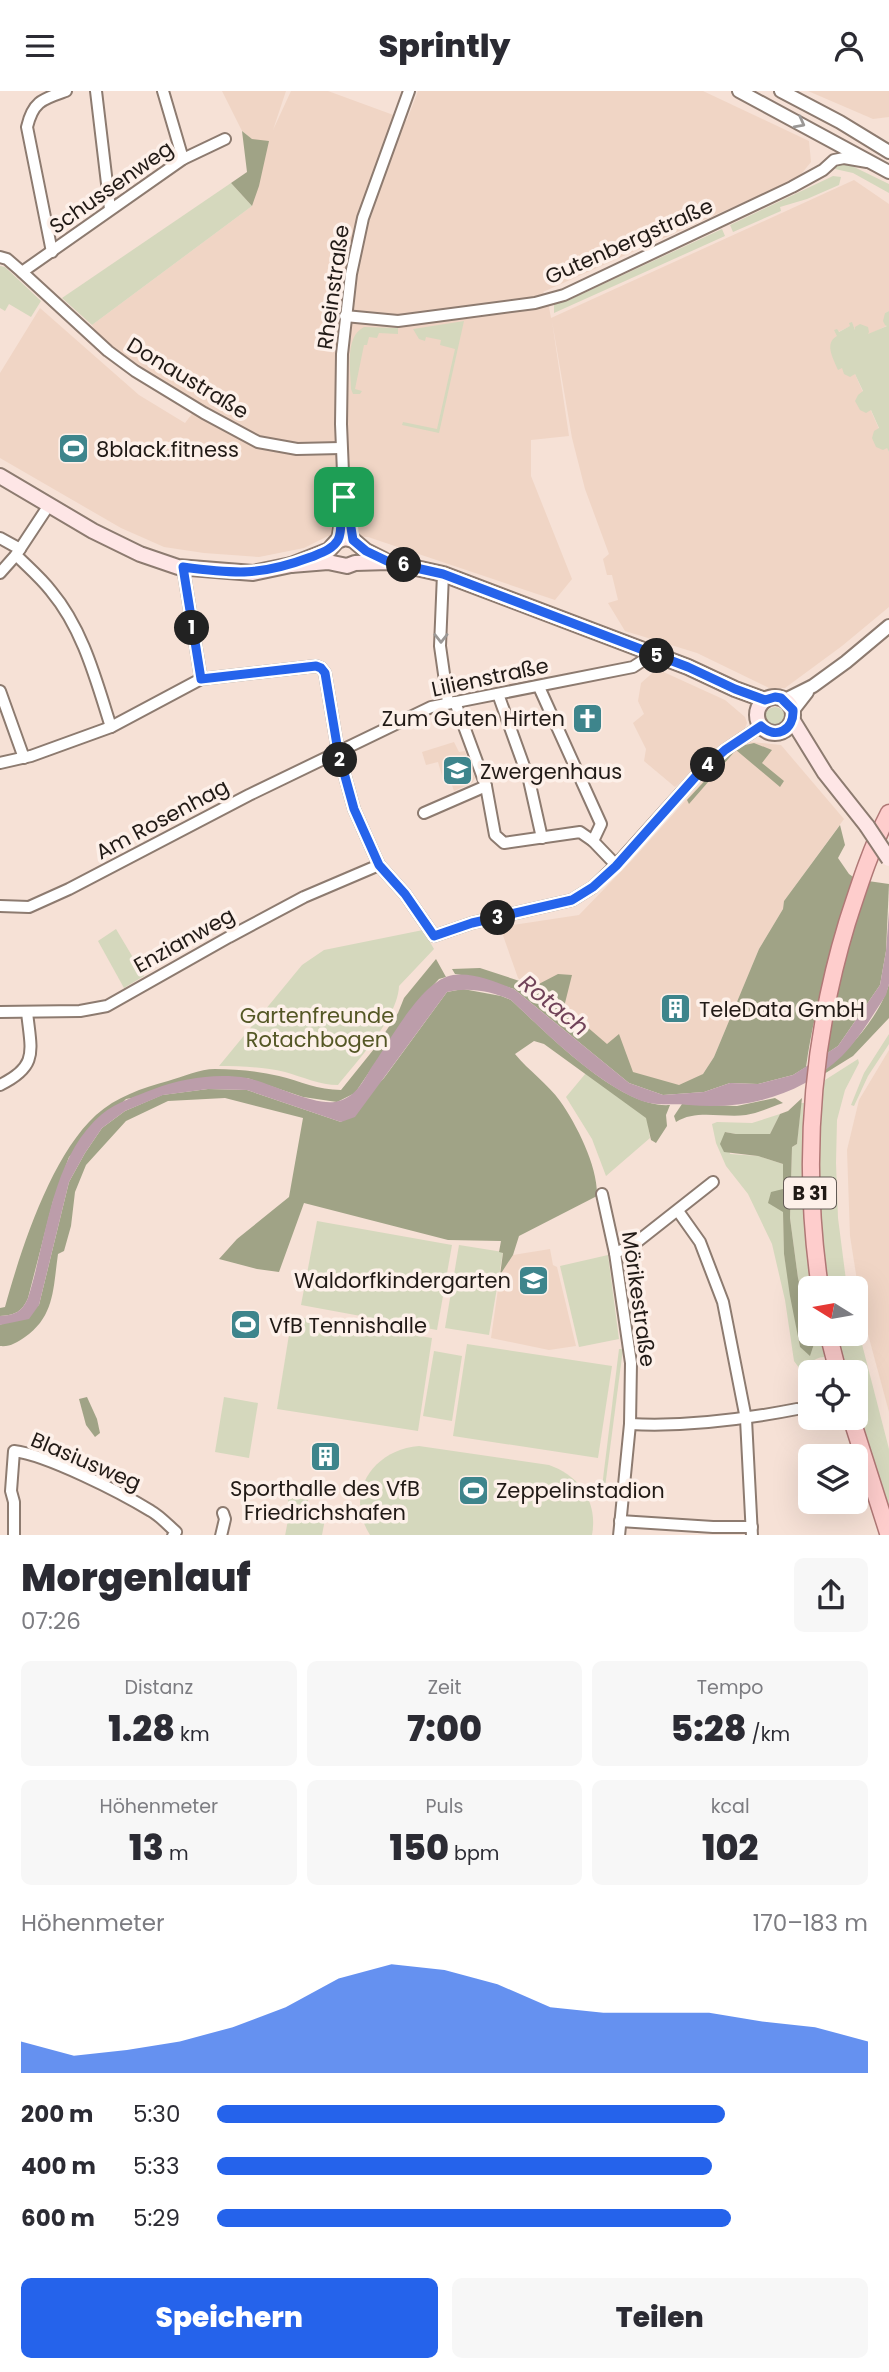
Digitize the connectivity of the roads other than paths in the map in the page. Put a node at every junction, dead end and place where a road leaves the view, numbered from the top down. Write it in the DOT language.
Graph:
graph roads {
  1 [pos="66,91"];
  2 [pos="96,91"];
  3 [pos="163,91"];
  4 [pos="409,91"];
  5 [pos="739,91"];
  6 [pos="781,91"];
  7 [pos="225,139"];
  8 [pos="889,152"];
  9 [pos="183,159"];
  10 [pos="873,164"];
  11 [pos="889,172"];
  12 [pos="110,209"];
  13 [pos="52,252"];
  14 [pos="4,258"];
  15 [pos="22,272"];
  16 [pos="345,316"];
  17 [pos="341,448"];
  18 [pos="0,476"];
  19 [pos="344,497"];
  20 [pos="49,505"];
  21 [pos="0,538"];
  22 [pos="356,543"];
  23 [pos="335,544"];
  24 [pos="18,552"];
  25 [pos="389,562"];
  26 [pos="337,563"];
  27 [pos="355,563"];
  28 [pos="291,565"];
  29 [pos="183,567"];
  30 [pos="0,573"];
  31 [pos="443,574"];
  32 [pos="889,626"];
  33 [pos="653,654"];
  34 [pos="201,679"];
  35 [pos="539,687"];
  36 [pos="0,691"];
  37 [pos="498,694"];
  38 [pos="451,702"];
  39 [pos="761,713"];
  40 [pos="788,715"];
  41 [pos="111,727"];
  42 [pos="338,751"];
  43 [pos="24,758"];
  44 [pos="0,763"];
  45 [pos="486,786"];
  46 [pos="424,813"];
  47 [pos="889,813"];
  48 [pos="542,838"];
  49 [pos="593,841"];
  50 [pos="889,859"];
  51 [pos="379,865"];
  52 [pos="616,866"];
  53 [pos="0,906"];
  54 [pos="0,1012"];
  55 [pos="27,1012"];
  56 [pos="0,1085"];
  57 [pos="713,1182"];
  58 [pos="602,1194"];
  59 [pos="678,1211"];
  60 [pos="615,1253"];
  61 [pos="819,1276"];
  62 [pos="797,1409"];
  63 [pos="746,1419"];
  64 [pos="630,1424"];
  65 [pos="855,1430"];
  66 [pos="223,1513"];
  67 [pos="620,1521"];
  68 [pos="752,1531"];
  69 [pos="175,1534"];
  70 [pos="14,1535"];
  71 [pos="221,1535"];
  72 [pos="619,1535"];
  73 [pos="889,1535"];
  1 -- 13 [label="street"];
  2 -- 12 [label="street"];
  3 -- 9 [label="street"];
  4 -- 16 [label="street, Rheinstraße"];
  5 -- 10 [label="street, one-way"];
  6 -- 8 [label="street"];
  7 -- 9 [label="street, Schussenweg"];
  9 -- 12 [label="street, Schussenweg"];
  10 -- 11 [label="street"];
  10 -- 16 [label="street, Gutenbergstraße"];
  12 -- 13 [label="street, Schussenweg"];
  13 -- 15 [label="street, Schussenweg"];
  14 -- 15 [label="street, Donaustraße"];
  15 -- 17 [label="street, Donaustraße"];
  16 -- 17 [label="street, Rheinstraße"];
  17 -- 19 [label="street, Rheinstraße"];
  18 -- 20 [label="main road"];
  19 -- 22 [label="street, Rheinstraße"];
  19 -- 23 [label="street, Rheinstraße"];
  20 -- 24 [label="street"];
  20 -- 29 [label="main road"];
  21 -- 24 [label="street"];
  22 -- 23 [label="main road"];
  22 -- 25 [label="main road"];
  22 -- 27 [label="main road"];
  23 -- 26 [label="main road"];
  23 -- 28 [label="main road"];
  24 -- 30 [label="street"];
  24 -- 41 [label="street"];
  25 -- 27 [label="main road"];
  25 -- 31 [label="main road"];
  26 -- 27 [label="main road"];
  26 -- 28 [label="main road"];
  28 -- 29 [label="main road"];
  29 -- 34 [label="street"];
  31 -- 33 [label="main road"];
  31 -- 38 [label="street, one-way"];
  32 -- 40 [label="street"];
  33 -- 35 [label="street, Lilienstraße"];
  33 -- 39 [label="main road"];
  34 -- 41 [label="street"];
  34 -- 42 [label="street"];
  35 -- 37 [label="street, Lilienstraße"];
  35 -- 49 [label="street"];
  36 -- 43 [label="street"];
  37 -- 38 [label="street, Lilienstraße"];
  37 -- 48 [label="street"];
  38 -- 42 [label="street, Lilienstraße"];
  38 -- 45 [label="street"];
  39 -- 40 [label="main road"];
  39 -- 40 [label="main road"];
  39 -- 52 [label="street"];
  40 -- 50 [label="main road, bridge"];
  41 -- 43 [label="street"];
  42 -- 51 [label="street"];
  42 -- 53 [label="street, Am Rosenhag"];
  43 -- 44 [label="street"];
  45 -- 46 [label="street"];
  45 -- 48 [label="street"];
  47 -- 61 [label="main road, B 31"];
  48 -- 49 [label="street"];
  49 -- 52 [label="street"];
  51 -- 52 [label="street"];
  51 -- 55 [label="street, Enzianweg"];
  54 -- 55 [label="street, Enzianweg"];
  55 -- 56 [label="street"];
  57 -- 59 [label="street"];
  58 -- 60 [label="street, Mörikestraße"];
  59 -- 60 [label="street"];
  59 -- 63 [label="street"];
  60 -- 64 [label="street, Mörikestraße"];
  62 -- 63 [label="street"];
  63 -- 64 [label="street"];
  63 -- 68 [label="street"];
  64 -- 67 [label="street, Mörikestraße"];
  65 -- 73 [label="main road"];
  66 -- 71 [label="street"];
  67 -- 68 [label="street"];
  67 -- 72 [label="street, Mörikestraße"];
  69 -- 70 [label="street, Blasiusweg"];
}
